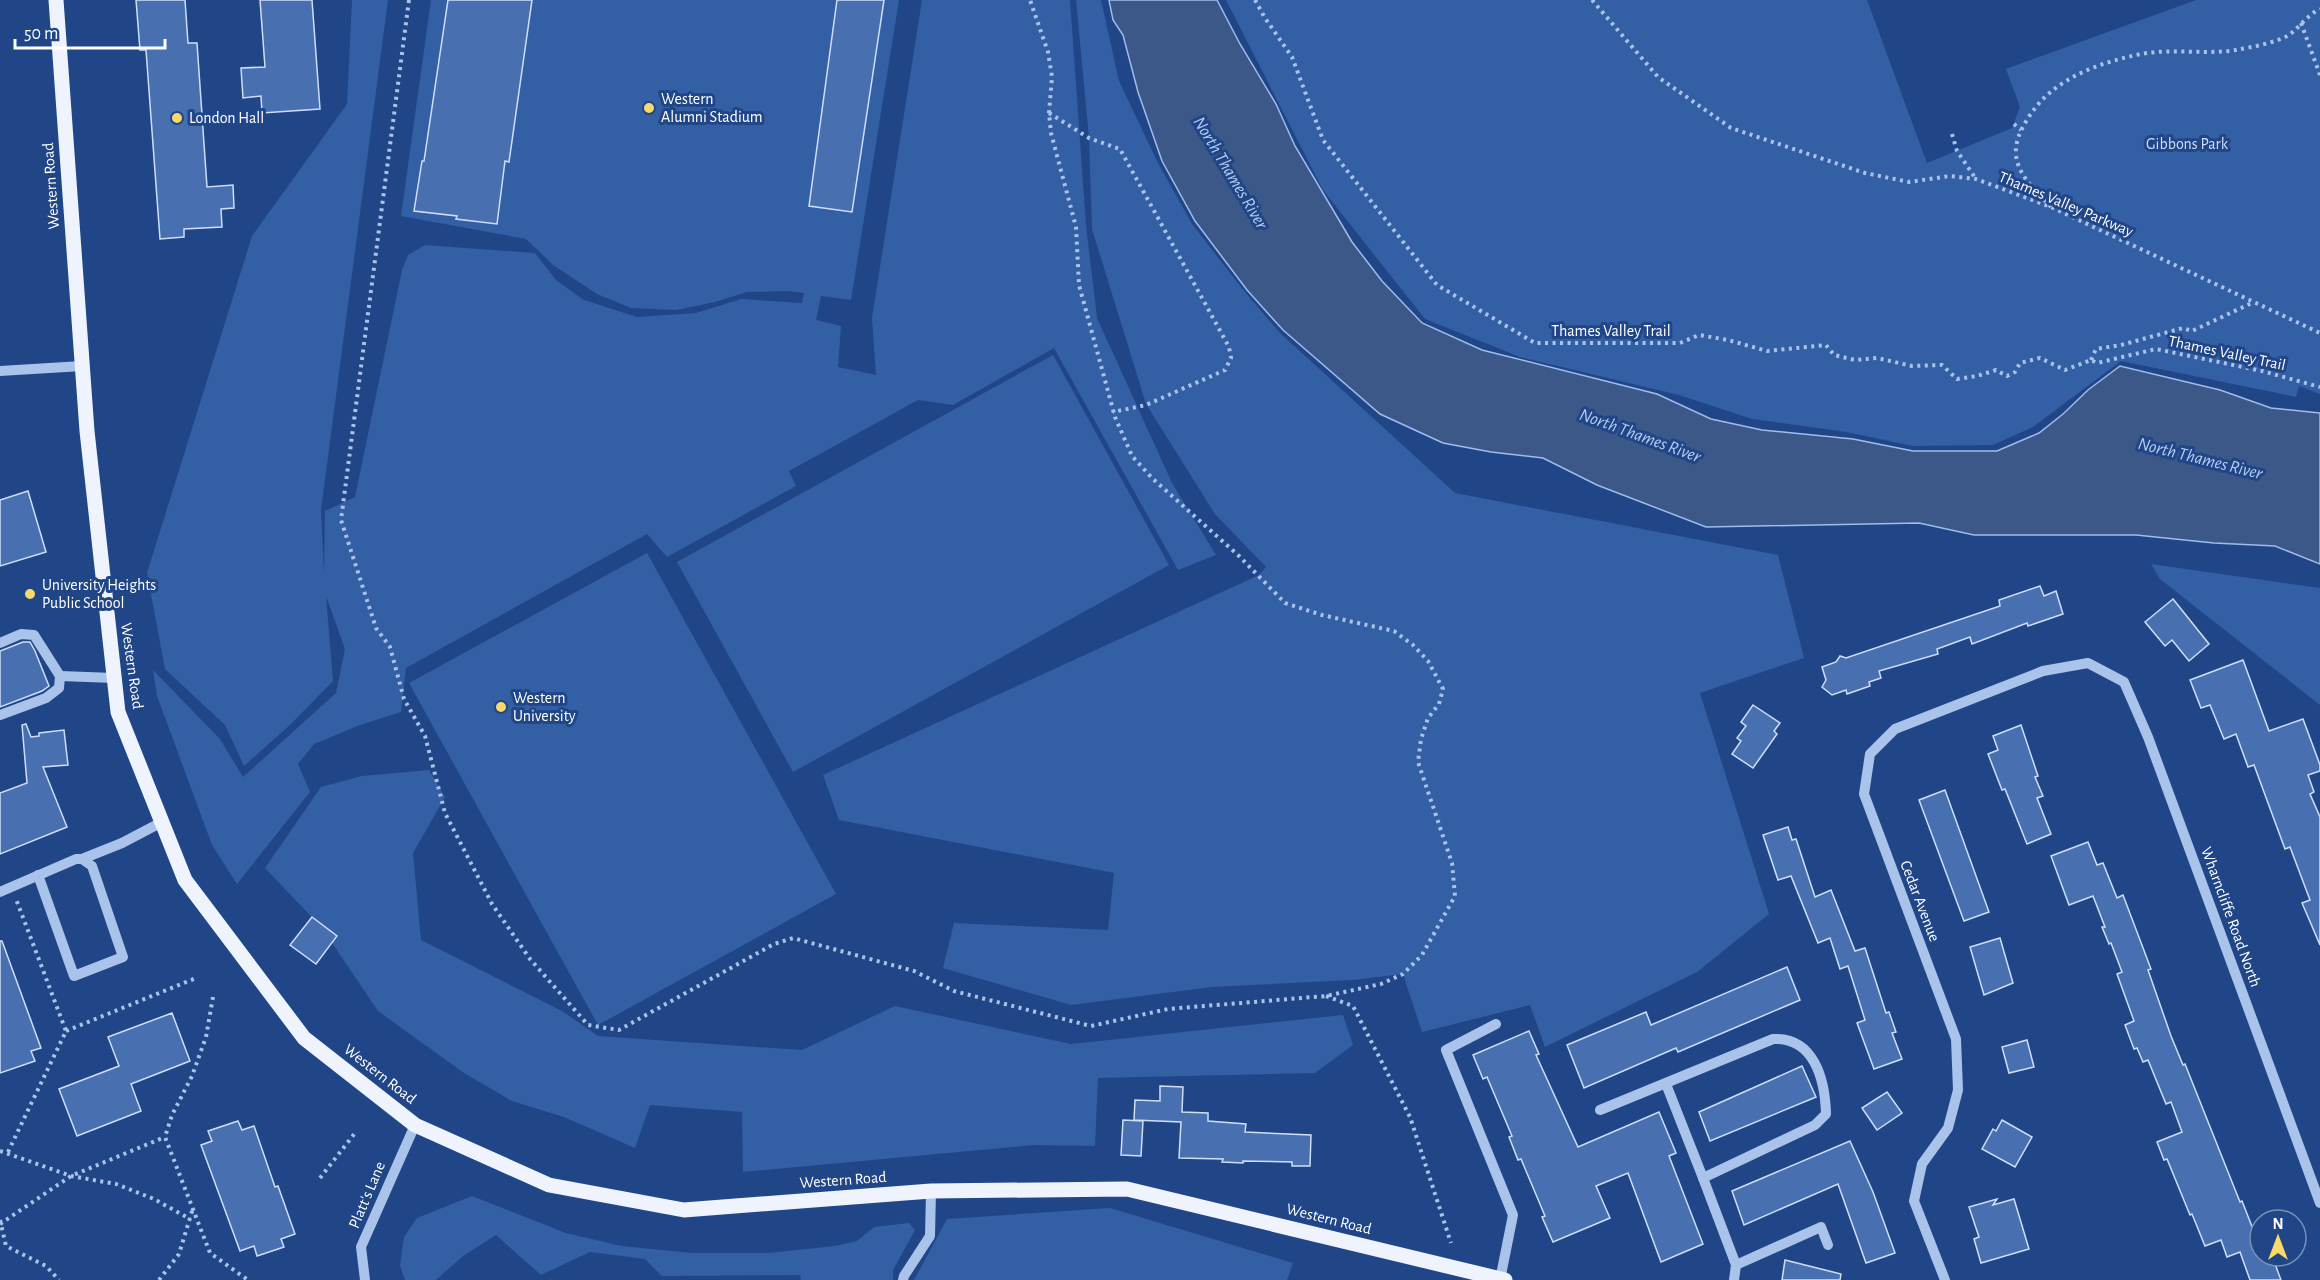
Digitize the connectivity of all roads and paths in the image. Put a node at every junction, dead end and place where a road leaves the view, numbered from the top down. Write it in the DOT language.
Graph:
graph roads {
  1 [pos="56,0"];
  2 [pos="408,0"];
  3 [pos="1030,0"];
  4 [pos="1255,0"];
  5 [pos="1592,0"];
  6 [pos="2320,9"];
  7 [pos="2301,23"];
  8 [pos="2320,75"];
  9 [pos="1049,112"];
  10 [pos="2014,124"];
  11 [pos="2021,130"];
  12 [pos="1952,134"];
  13 [pos="1976,179"];
  14 [pos="2051,207"];
  15 [pos="2254,302"];
  16 [pos="2320,333"];
  17 [pos="2091,360"];
  18 [pos="82,366"];
  19 [pos="0,370"];
  20 [pos="2320,387"];
  21 [pos="1113,412"];
  22 [pos="0,643"];
  23 [pos="2088,663"];
  24 [pos="60,676"];
  25 [pos="114,678"];
  26 [pos="0,715"];
  27 [pos="162,822"];
  28 [pos="82,859"];
  29 [pos="38,875"];
  30 [pos="0,892"];
  31 [pos="8,902"];
  32 [pos="196,978"];
  33 [pos="1326,996"];
  34 [pos="213,997"];
  35 [pos="1496,1024"];
  36 [pos="66,1031"];
  37 [pos="1666,1084"];
  38 [pos="1600,1110"];
  39 [pos="415,1125"];
  40 [pos="355,1133"];
  41 [pos="165,1137"];
  42 [pos="0,1150"];
  43 [pos="8,1152"];
  44 [pos="71,1176"];
  45 [pos="320,1178"];
  46 [pos="1703,1178"];
  47 [pos="931,1191"];
  48 [pos="2320,1203"];
  49 [pos="193,1207"];
  50 [pos="190,1219"];
  51 [pos="0,1222"];
  52 [pos="1451,1243"];
  53 [pos="1828,1245"];
  54 [pos="1736,1265"];
  55 [pos="247,1279"];
  56 [pos="59,1280"];
  57 [pos="159,1280"];
  58 [pos="238,1280"];
  59 [pos="365,1280"];
  60 [pos="903,1280"];
  61 [pos="1502,1280"];
  62 [pos="1734,1280"];
  63 [pos="1945,1280"];
  1 -- 18 [label="main road, Western Road"];
  2 -- 33 [label="path"];
  3 -- 9 [label="path"];
  4 -- 17 [label="path, Thames Valley Trail"];
  5 -- 13 [label="path, Thames Valley Parkway"];
  6 -- 7 [label="path"];
  7 -- 8 [label="path"];
  7 -- 11 [label="path"];
  9 -- 21 [label="path"];
  9 -- 21 [label="path"];
  10 -- 11 [label="path"];
  11 -- 14 [label="path"];
  12 -- 13 [label="path"];
  13 -- 14 [label="path, Thames Valley Parkway"];
  14 -- 15 [label="path, Thames Valley Parkway"];
  15 -- 16 [label="path, Thames Valley Parkway"];
  15 -- 17 [label="path"];
  17 -- 20 [label="path, Thames Valley Trail"];
  18 -- 19 [label="street"];
  18 -- 25 [label="main road, Western Road"];
  21 -- 33 [label="path"];
  22 -- 24 [label="street"];
  23 -- 48 [label="street, Wharncliffe Road North"];
  23 -- 63 [label="street, Cedar Avenue"];
  24 -- 25 [label="street"];
  24 -- 26 [label="street"];
  25 -- 27 [label="main road, Western Road"];
  27 -- 28 [label="street"];
  27 -- 39 [label="main road, Western Road"];
  28 -- 29 [label="street"];
  28 -- 29 [label="street"];
  29 -- 30 [label="street"];
  31 -- 36 [label="path"];
  32 -- 36 [label="path"];
  33 -- 52 [label="path"];
  34 -- 41 [label="path"];
  35 -- 61 [label="street"];
  36 -- 43 [label="path"];
  37 -- 38 [label="street"];
  37 -- 46 [label="street"];
  37 -- 46 [label="street"];
  39 -- 47 [label="main road, Western Road"];
  39 -- 59 [label="street, Platt's Lane"];
  40 -- 45 [label="path"];
  41 -- 44 [label="path"];
  41 -- 49 [label="path"];
  42 -- 43 [label="path"];
  43 -- 44 [label="path"];
  44 -- 50 [label="path"];
  44 -- 51 [label="path"];
  46 -- 54 [label="street"];
  47 -- 60 [label="street"];
  47 -- 61 [label="main road, Western Road"];
  49 -- 50 [label="path"];
  49 -- 55 [label="path"];
  50 -- 57 [label="path"];
  51 -- 56 [label="path"];
  53 -- 54 [label="street"];
  54 -- 62 [label="street"];
  55 -- 58 [label="path"];
}
